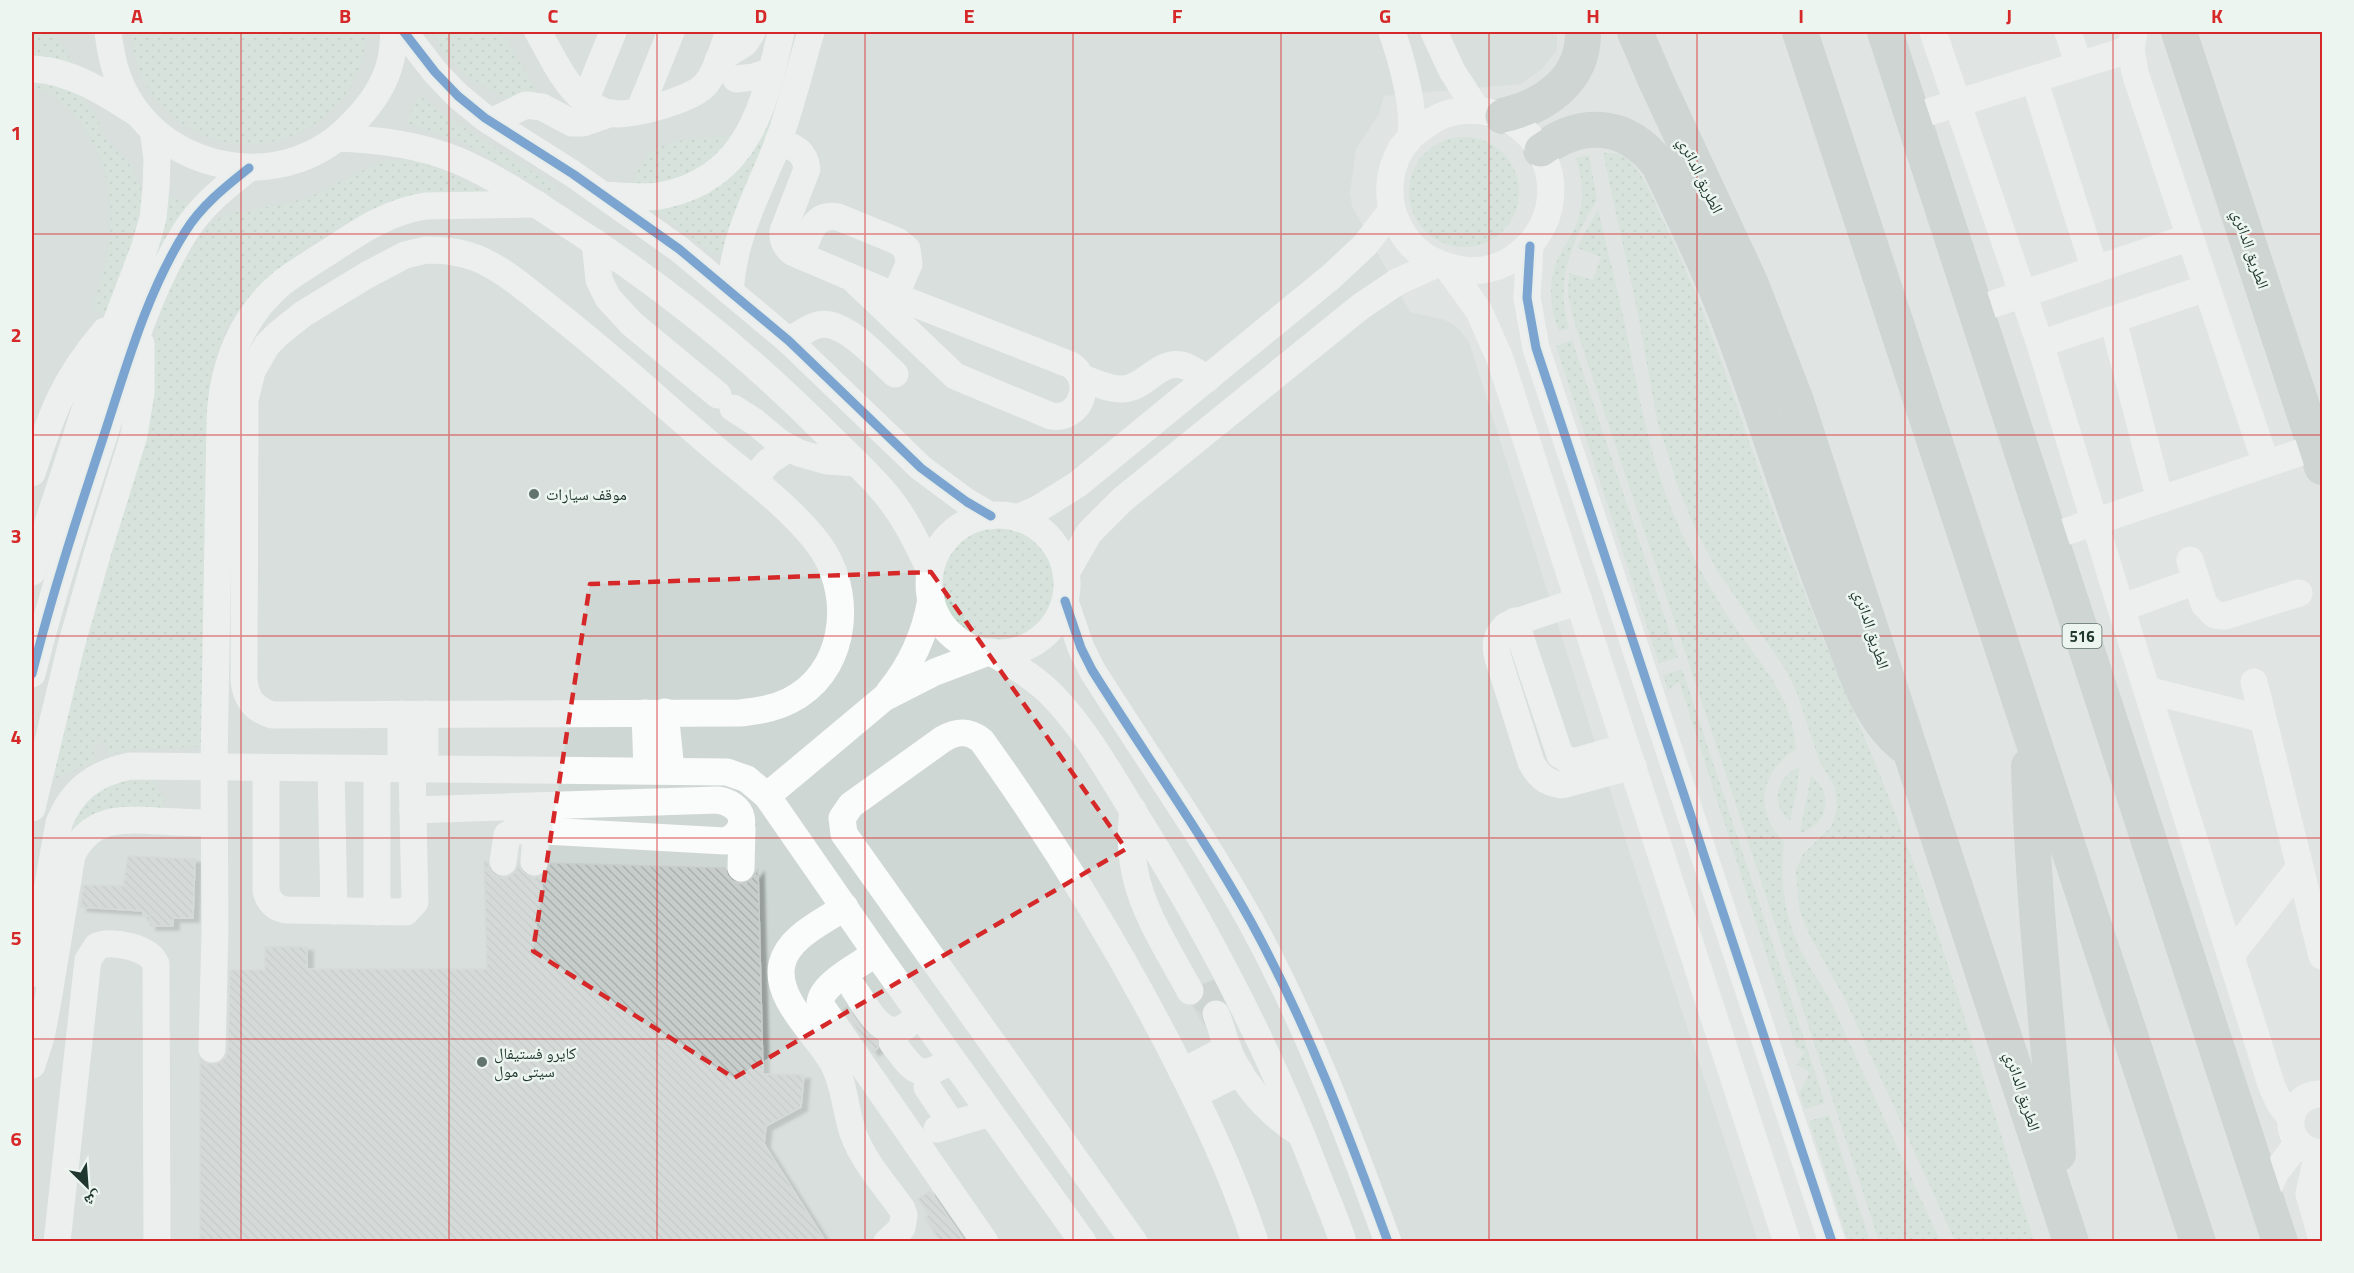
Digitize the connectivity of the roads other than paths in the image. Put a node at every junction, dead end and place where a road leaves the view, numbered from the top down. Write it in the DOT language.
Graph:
graph roads {
  1 [pos="394,32"];
  2 [pos="405,32"];
  3 [pos="613,32"];
  4 [pos="671,32"];
  5 [pos="729,32"];
  6 [pos="752,32"];
  7 [pos="781,32"];
  8 [pos="811,32"];
  9 [pos="1392,32"];
  10 [pos="1434,32"];
  11 [pos="1583,32"];
  12 [pos="1635,32"];
  13 [pos="1800,32"];
  14 [pos="1885,32"];
  15 [pos="1932,32"];
  16 [pos="2068,32"];
  17 [pos="2179,32"];
  18 [pos="105,36"];
  19 [pos="550,39"];
  20 [pos="2133,40"];
  21 [pos="718,60"];
  22 [pos="2079,65"];
  23 [pos="32,69"];
  24 [pos="771,72"];
  25 [pos="2034,79"];
  26 [pos="736,80"];
  27 [pos="585,100"];
  28 [pos="1958,103"];
  29 [pos="639,111"];
  30 [pos="612,113"];
  31 [pos="1489,113"];
  32 [pos="1912,117"];
  33 [pos="146,122"];
  34 [pos="491,122"];
  35 [pos="1411,136"];
  36 [pos="339,138"];
  37 [pos="778,141"];
  38 [pos="1541,150"];
  39 [pos="249,168"];
  40 [pos="604,195"];
  41 [pos="537,204"];
  42 [pos="1392,210"];
  43 [pos="2190,237"];
  44 [pos="595,242"];
  45 [pos="1530,246"];
  46 [pos="801,256"];
  47 [pos="1442,266"];
  48 [pos="2095,270"];
  49 [pos="852,278"];
  50 [pos="2206,288"];
  51 [pos="730,292"];
  52 [pos="2023,294"];
  53 [pos="895,296"];
  54 [pos="1976,310"];
  55 [pos="2113,320"];
  56 [pos="129,322"];
  57 [pos="789,342"];
  58 [pos="2040,344"];
  59 [pos="895,374"];
  60 [pos="1082,378"];
  61 [pos="1207,378"];
  62 [pos="734,403"];
  63 [pos="789,448"];
  64 [pos="2319,457"];
  65 [pos="856,463"];
  66 [pos="2266,464"];
  67 [pos="744,472"];
  68 [pos="32,473"];
  69 [pos="2160,500"];
  70 [pos="1004,517"];
  71 [pos="2094,522"];
  72 [pos="2050,537"];
  73 [pos="930,570"];
  74 [pos="32,572"];
  75 [pos="1066,573"];
  76 [pos="2299,593"];
  77 [pos="931,599"];
  78 [pos="1065,601"];
  79 [pos="1579,601"];
  80 [pos="2121,608"];
  81 [pos="989,652"];
  82 [pos="32,674"];
  83 [pos="2254,682"];
  84 [pos="2147,690"];
  85 [pos="884,698"];
  86 [pos="655,712"];
  87 [pos="413,714"];
  88 [pos="2263,719"];
  89 [pos="2027,725"];
  90 [pos="1630,756"];
  91 [pos="1914,758"];
  92 [pos="214,767"];
  93 [pos="266,768"];
  94 [pos="331,769"];
  95 [pos="404,769"];
  96 [pos="659,770"];
  97 [pos="767,796"];
  98 [pos="32,808"];
  99 [pos="1133,810"];
  100 [pos="413,817"];
  101 [pos="214,824"];
  102 [pos="534,827"];
  103 [pos="503,862"];
  104 [pos="534,862"];
  105 [pos="2300,867"];
  106 [pos="741,868"];
  107 [pos="844,907"];
  108 [pos="334,911"];
  109 [pos="377,912"];
  110 [pos="876,953"];
  111 [pos="2231,955"];
  112 [pos="2322,956"];
  113 [pos="938,967"];
  114 [pos="32,974"];
  115 [pos="1196,988"];
  116 [pos="854,989"];
  117 [pos="909,1000"];
  118 [pos="1210,1016"];
  119 [pos="892,1042"];
  120 [pos="212,1049"];
  121 [pos="952,1060"];
  122 [pos="1234,1060"];
  123 [pos="32,1065"];
  124 [pos="1188,1083"];
  125 [pos="927,1087"];
  126 [pos="2322,1094"];
  127 [pos="990,1113"];
  128 [pos="1301,1134"];
  129 [pos="2307,1142"];
  130 [pos="1075,1158"];
  131 [pos="1041,1183"];
  132 [pos="2265,1196"];
  133 [pos="2067,1227"];
  134 [pos="1339,1239"];
  135 [pos="2322,1239"];
  136 [pos="984,1241"];
  137 [pos="57,1242"];
  138 [pos="157,1242"];
  139 [pos="887,1242"];
  140 [pos="1083,1242"];
  141 [pos="1134,1242"];
  142 [pos="1255,1242"];
  143 [pos="1388,1242"];
  144 [pos="1787,1242"];
  145 [pos="1832,1242"];
  146 [pos="2198,1242"];
  147 [pos="2280,1242"];
  1 -- 36 [label="street"];
  2 -- 34 [label="street"];
  3 -- 27 [label="street"];
  4 -- 29 [label="street"];
  5 -- 21 [label="street"];
  6 -- 21 [label="street"];
  7 -- 24 [label="street"];
  8 -- 37 [label="street"];
  9 -- 35 [label="street"];
  10 -- 31 [label="street"];
  11 -- 31 [label="highway"];
  12 -- 91 [label="highway, الطريق الدائري"];
  13 -- 89 [label="highway"];
  14 -- 32 [label="highway, 516"];
  15 -- 28 [label="street"];
  16 -- 22 [label="street"];
  17 -- 64 [label="highway, الطريق الدائري"];
  18 -- 33 [label="street"];
  19 -- 27 [label="street"];
  20 -- 22 [label="street"];
  20 -- 43 [label="street"];
  21 -- 29 [label="street"];
  22 -- 25 [label="street"];
  23 -- 33 [label="street"];
  24 -- 26 [label="street"];
  24 -- 40 [label="street"];
  25 -- 28 [label="street"];
  25 -- 48 [label="street"];
  27 -- 30 [label="street"];
  28 -- 32 [label="street"];
  28 -- 52 [label="street"];
  29 -- 30 [label="street"];
  30 -- 34 [label="street"];
  31 -- 35 [label="street"];
  31 -- 38 [label="street"];
  32 -- 54 [label="highway, 516"];
  33 -- 39 [label="street"];
  33 -- 56 [label="street"];
  34 -- 40 [label="street"];
  35 -- 42 [label="street"];
  36 -- 39 [label="street"];
  36 -- 41 [label="street"];
  37 -- 46 [label="street"];
  37 -- 51 [label="street"];
  38 -- 45 [label="street"];
  38 -- 91 [label="highway"];
  39 -- 56 [label="street"];
  40 -- 51 [label="street"];
  41 -- 44 [label="street"];
  41 -- 92 [label="street"];
  42 -- 47 [label="street"];
  42 -- 61 [label="street"];
  43 -- 48 [label="street"];
  43 -- 50 [label="street"];
  44 -- 62 [label="street"];
  44 -- 65 [label="street"];
  45 -- 47 [label="street"];
  45 -- 145 [label="street"];
  46 -- 49 [label="street"];
  46 -- 53 [label="street"];
  47 -- 75 [label="street"];
  47 -- 79 [label="street"];
  48 -- 52 [label="street"];
  49 -- 53 [label="street"];
  49 -- 60 [label="street"];
  50 -- 55 [label="street"];
  50 -- 66 [label="street"];
  51 -- 57 [label="street"];
  52 -- 54 [label="street"];
  52 -- 58 [label="street"];
  53 -- 60 [label="street"];
  54 -- 72 [label="highway, 516"];
  55 -- 58 [label="street"];
  55 -- 69 [label="street"];
  56 -- 68 [label="street"];
  56 -- 74 [label="street"];
  56 -- 82 [label="street"];
  56 -- 98 [label="street"];
  57 -- 59 [label="street"];
  57 -- 70 [label="street"];
  58 -- 71 [label="street"];
  60 -- 61 [label="street"];
  61 -- 70 [label="street"];
  62 -- 63 [label="street"];
  62 -- 67 [label="street"];
  63 -- 65 [label="street"];
  63 -- 67 [label="street"];
  64 -- 66 [label="street"];
  65 -- 73 [label="street"];
  66 -- 69 [label="street"];
  67 -- 86 [label="street"];
  67 -- 87 [label="street"];
  69 -- 71 [label="street"];
  70 -- 73 [label="street"];
  70 -- 75 [label="street"];
  71 -- 72 [label="street"];
  71 -- 80 [label="street"];
  72 -- 132 [label="highway, 516"];
  73 -- 77 [label="street"];
  75 -- 78 [label="street"];
  76 -- 80 [label="street"];
  77 -- 81 [label="street"];
  77 -- 85 [label="street"];
  78 -- 81 [label="street"];
  78 -- 143 [label="street"];
  79 -- 90 [label="street"];
  79 -- 90 [label="street"];
  80 -- 84 [label="street"];
  81 -- 85 [label="street"];
  81 -- 99 [label="street"];
  83 -- 88 [label="street"];
  84 -- 88 [label="street"];
  84 -- 111 [label="street"];
  85 -- 97 [label="street"];
  86 -- 87 [label="street"];
  86 -- 96 [label="street"];
  87 -- 95 [label="street"];
  88 -- 105 [label="street"];
  89 -- 133 [label="highway"];
  89 -- 146 [label="highway"];
  90 -- 144 [label="street"];
  91 -- 133 [label="highway, الطريق الدائري"];
  92 -- 93 [label="street"];
  92 -- 101 [label="street"];
  92 -- 114 [label="street"];
  93 -- 94 [label="street"];
  93 -- 108 [label="street"];
  94 -- 95 [label="street"];
  94 -- 108 [label="street"];
  95 -- 96 [label="street"];
  95 -- 100 [label="street"];
  95 -- 109 [label="street"];
  96 -- 97 [label="street"];
  97 -- 107 [label="street"];
  99 -- 115 [label="street"];
  99 -- 128 [label="street"];
  100 -- 102 [label="street"];
  100 -- 102 [label="street"];
  100 -- 109 [label="street"];
  101 -- 120 [label="street"];
  101 -- 123 [label="street"];
  102 -- 103 [label="street"];
  102 -- 104 [label="street"];
  102 -- 106 [label="street"];
  105 -- 111 [label="street"];
  105 -- 112 [label="street"];
  107 -- 110 [label="street"];
  107 -- 139 [label="street"];
  108 -- 109 [label="street"];
  110 -- 117 [label="street"];
  110 -- 136 [label="street"];
  111 -- 129 [label="street"];
  113 -- 117 [label="street"];
  113 -- 124 [label="street"];
  113 -- 130 [label="street"];
  116 -- 117 [label="street"];
  117 -- 121 [label="street"];
  118 -- 122 [label="street"];
  119 -- 121 [label="street"];
  121 -- 127 [label="street"];
  122 -- 124 [label="street"];
  122 -- 128 [label="street"];
  124 -- 142 [label="street"];
  125 -- 127 [label="street"];
  126 -- 129 [label="street"];
  127 -- 131 [label="street"];
  128 -- 134 [label="street"];
  129 -- 132 [label="street"];
  129 -- 135 [label="street"];
  130 -- 131 [label="street"];
  130 -- 141 [label="street"];
  131 -- 140 [label="street"];
  132 -- 147 [label="highway, 516"];
  137 -- 138 [label="street"];
}
